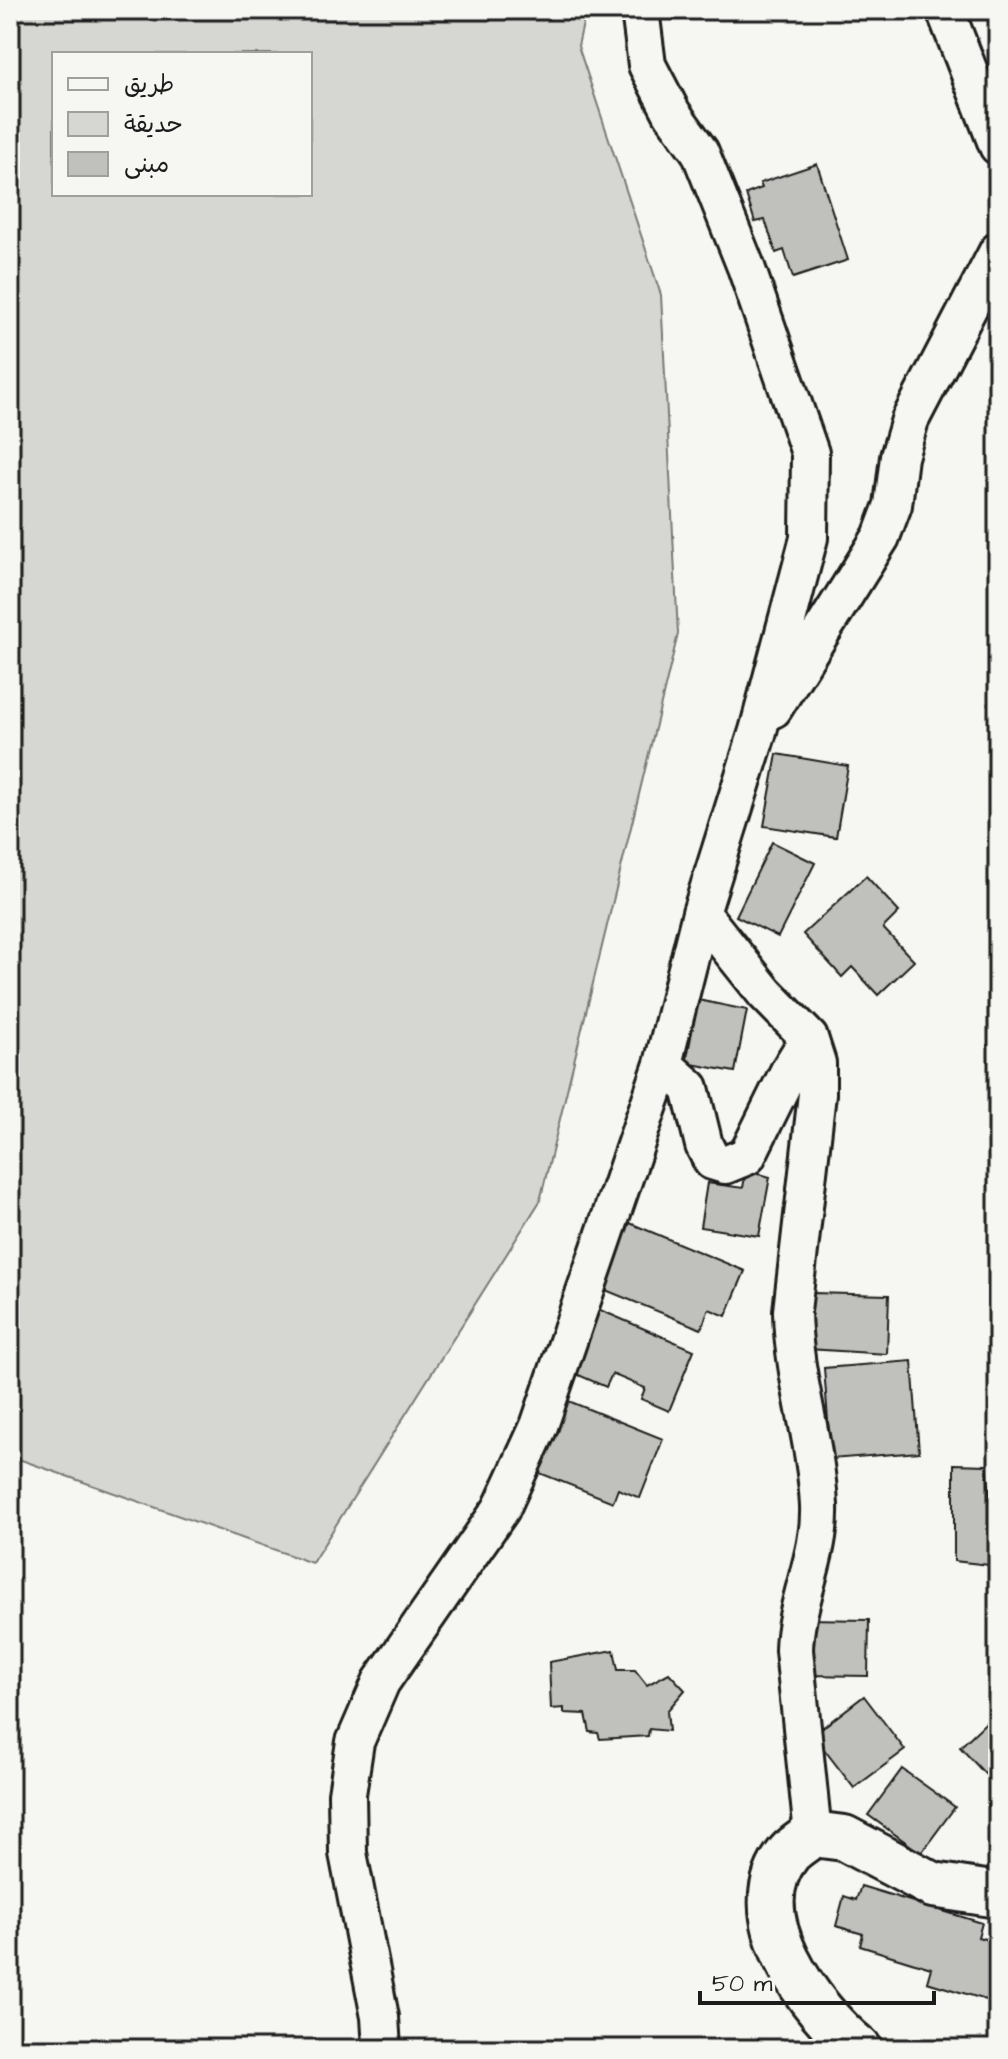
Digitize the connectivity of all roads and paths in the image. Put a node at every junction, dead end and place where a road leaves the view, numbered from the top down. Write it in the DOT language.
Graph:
graph roads {
  1 [pos="640,10"];
  2 [pos="945,10"];
  3 [pos="998,146"];
  4 [pos="998,251"];
  5 [pos="758,731"];
  6 [pos="701,913"];
  7 [pos="809,1038"];
  8 [pos="663,1064"];
  9 [pos="813,1834"];
  10 [pos="998,1895"];
  11 [pos="382,2049"];
  12 [pos="859,2049"];
  1 -- 5 [label="street"];
  2 -- 3 [label="street"];
  4 -- 5 [label="street"];
  5 -- 6 [label="street"];
  6 -- 7 [label="street"];
  6 -- 8 [label="street"];
  7 -- 8 [label="street"];
  7 -- 9 [label="street"];
  8 -- 11 [label="street"];
  9 -- 10 [label="main road"];
  9 -- 12 [label="main road"];
}
